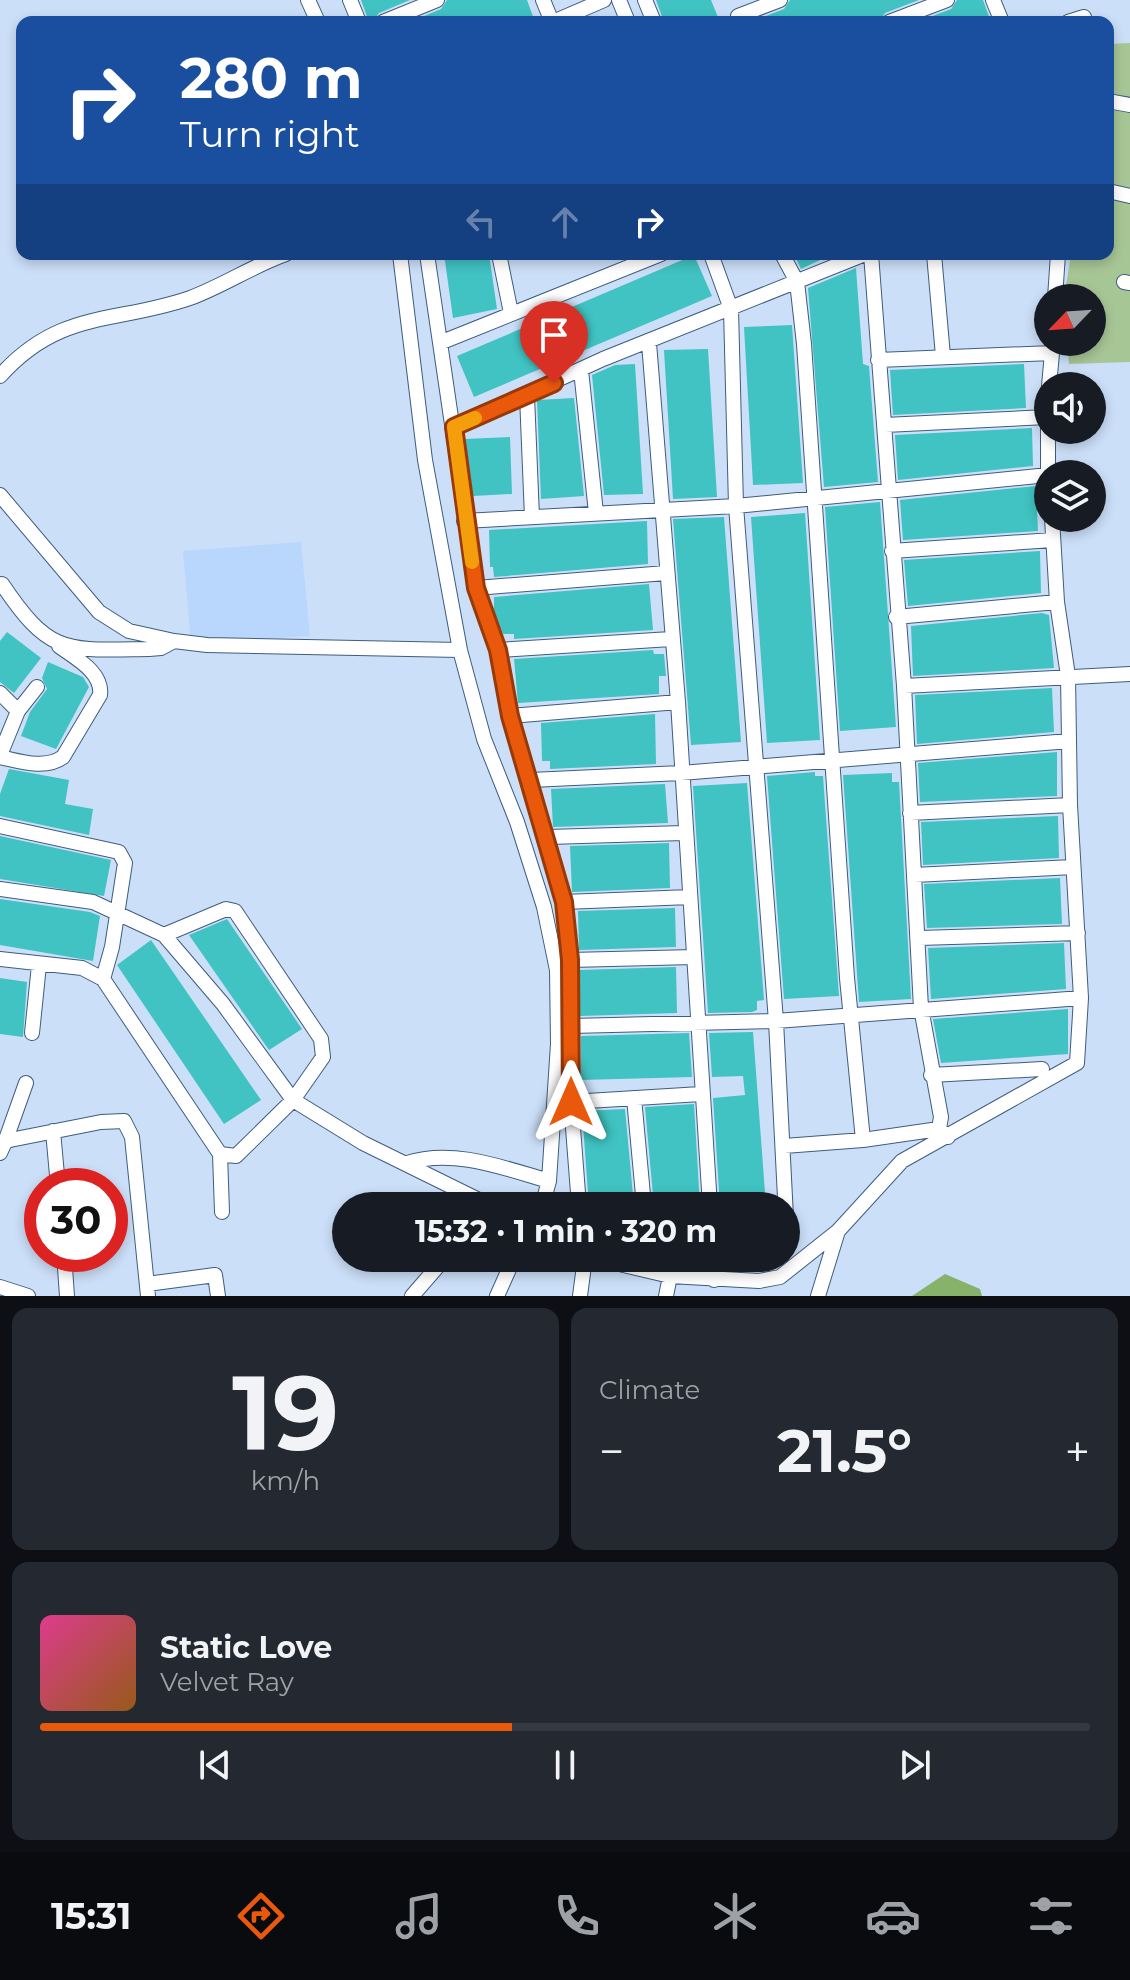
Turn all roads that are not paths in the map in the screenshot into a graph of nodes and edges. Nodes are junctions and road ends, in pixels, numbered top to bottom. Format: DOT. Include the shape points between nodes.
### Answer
graph roads {
  1 [pos="437,0"];
  2 [pos="604,0"];
  3 [pos="780,0"];
  4 [pos="947,0"];
  5 [pos="398,16"];
  6 [pos="566,16"];
  7 [pos="745,16"];
  8 [pos="905,16"];
  9 [pos="273,260"];
  10 [pos="401,260"];
  11 [pos="428,260"];
  12 [pos="500,260"];
  13 [pos="634,260"];
  14 [pos="713,260"];
  15 [pos="785,260"];
  16 [pos="853,260"];
  17 [pos="869,260"];
  18 [pos="935,260"];
  19 [pos="1058,260"];
  20 [pos="797,282"];
  21 [pos="1056,284"];
  22 [pos="731,309"];
  23 [pos="511,313"];
  24 [pos="442,342"];
  25 [pos="649,343"];
  26 [pos="1034,349"];
  27 [pos="943,356"];
  28 [pos="878,360"];
  29 [pos="581,370"];
  30 [pos="0,376"];
  31 [pos="527,396"];
  32 [pos="1034,418"];
  33 [pos="885,425"];
  34 [pos="454,427"];
  35 [pos="1034,475"];
  36 [pos="888,490"];
  37 [pos="0,495"];
  38 [pos="813,500"];
  39 [pos="736,506"];
  40 [pos="664,510"];
  41 [pos="596,513"];
  42 [pos="532,517"];
  43 [pos="464,521"];
  44 [pos="1053,532"];
  45 [pos="1053,540"];
  46 [pos="892,551"];
  47 [pos="666,573"];
  48 [pos="1,585"];
  49 [pos="476,588"];
  50 [pos="1057,602"];
  51 [pos="896,617"];
  52 [pos="671,639"];
  53 [pos="174,641"];
  54 [pos="59,646"];
  55 [pos="460,650"];
  56 [pos="498,650"];
  57 [pos="1130,674"];
  58 [pos="1068,676"];
  59 [pos="904,686"];
  60 [pos="37,687"];
  61 [pos="0,693"];
  62 [pos="678,702"];
  63 [pos="18,711"];
  64 [pos="510,716"];
  65 [pos="1069,741"];
  66 [pos="906,754"];
  67 [pos="0,756"];
  68 [pos="831,760"];
  69 [pos="755,764"];
  70 [pos="681,773"];
  71 [pos="531,780"];
  72 [pos="1070,805"];
  73 [pos="910,813"];
  74 [pos="0,826"];
  75 [pos="684,833"];
  76 [pos="548,837"];
  77 [pos="1073,867"];
  78 [pos="914,875"];
  79 [pos="0,889"];
  80 [pos="690,897"];
  81 [pos="564,902"];
  82 [pos="115,913"];
  83 [pos="1078,933"];
  84 [pos="164,935"];
  85 [pos="919,938"];
  86 [pos="694,957"];
  87 [pos="0,959"];
  88 [pos="570,960"];
  89 [pos="39,965"];
  90 [pos="103,979"];
  91 [pos="1081,998"];
  92 [pos="921,1008"];
  93 [pos="850,1013"];
  94 [pos="776,1021"];
  95 [pos="698,1023"];
  96 [pos="571,1026"];
  97 [pos="32,1033"];
  98 [pos="1042,1069"];
  99 [pos="931,1075"];
  100 [pos="26,1083"];
  101 [pos="701,1094"];
  102 [pos="634,1098"];
  103 [pos="293,1100"];
  104 [pos="571,1102"];
  105 [pos="5,1125"];
  106 [pos="53,1131"];
  107 [pos="944,1133"];
  108 [pos="863,1140"];
  109 [pos="784,1146"];
  110 [pos="2,1148"];
  111 [pos="220,1154"];
  112 [pos="407,1163"];
  113 [pos="56,1168"];
  114 [pos="549,1181"];
  115 [pos="463,1192"];
  116 [pos="546,1192"];
  117 [pos="578,1192"];
  118 [pos="643,1192"];
  119 [pos="709,1192"];
  120 [pos="786,1192"];
  121 [pos="222,1212"];
  122 [pos="838,1231"];
  123 [pos="65,1272"];
  124 [pos="433,1272"];
  125 [pos="508,1272"];
  126 [pos="583,1272"];
  127 [pos="662,1272"];
  128 [pos="714,1272"];
  129 [pos="670,1276"];
  130 [pos="714,1280"];
  131 [pos="0,1287"];
  132 [pos="148,1290"];
  133 [pos="28,1296"];
  134 [pos="67,1296"];
  135 [pos="218,1296"];
  136 [pos="412,1296"];
  137 [pos="497,1296"];
  138 [pos="580,1296"];
  139 [pos="666,1296"];
  140 [pos="818,1296"];
  1 -- 5 [label="street"];
  2 -- 6 [label="street"];
  3 -- 7 [label="street"];
  4 -- 8 [label="street"];
  9 -- 30 [label="street" via="189,298 87,319 38,340"];
  10 -- 55 [label="street" via="425,460"];
  11 -- 24 [label="street"];
  12 -- 23 [label="street"];
  13 -- 23 [label="street"];
  14 -- 22 [label="street"];
  15 -- 20 [label="street"];
  16 -- 20 [label="street"];
  17 -- 28 [label="street"];
  18 -- 27 [label="street"];
  19 -- 21 [label="street"];
  20 -- 22 [label="street"];
  20 -- 38 [label="street"];
  22 -- 25 [label="street"];
  22 -- 39 [label="street"];
  23 -- 24 [label="street"];
  24 -- 34 [label="street"];
  25 -- 29 [label="street"];
  25 -- 40 [label="street"];
  26 -- 27 [label="street"];
  27 -- 28 [label="street"];
  28 -- 33 [label="street"];
  29 -- 31 [label="street"];
  29 -- 41 [label="street"];
  31 -- 34 [label="street"];
  31 -- 42 [label="street"];
  32 -- 33 [label="street"];
  33 -- 36 [label="street"];
  34 -- 43 [label="street"];
  35 -- 36 [label="street"];
  36 -- 38 [label="street"];
  36 -- 46 [label="street"];
  37 -- 53 [label="street" via="99,612 129,631"];
  38 -- 39 [label="street"];
  38 -- 68 [label="street"];
  39 -- 40 [label="street"];
  39 -- 69 [label="street"];
  40 -- 41 [label="street"];
  40 -- 47 [label="street"];
  41 -- 42 [label="street"];
  42 -- 43 [label="street"];
  43 -- 49 [label="street"];
  44 -- 45 [label="street"];
  45 -- 46 [label="street"];
  45 -- 50 [label="street"];
  46 -- 51 [label="street"];
  47 -- 49 [label="street"];
  47 -- 52 [label="street"];
  48 -- 54 [label="street" via="41,634"];
  49 -- 56 [label="street"];
  50 -- 51 [label="street"];
  50 -- 58 [label="street"];
  51 -- 59 [label="street"];
  52 -- 56 [label="street"];
  52 -- 62 [label="street"];
  53 -- 54 [label="street" via="149,649"];
  53 -- 55 [label="street"];
  54 -- 67 [label="street" via="98,678 100,695 57,762 28,763"];
  55 -- 114 [label="street" via="484,739 552,933 558,1044"];
  56 -- 64 [label="street"];
  57 -- 58 [label="street"];
  58 -- 59 [label="street"];
  58 -- 65 [label="street"];
  59 -- 66 [label="street"];
  60 -- 63 [label="street"];
  61 -- 63 [label="street"];
  62 -- 64 [label="street"];
  62 -- 70 [label="street"];
  63 -- 67 [label="street"];
  64 -- 71 [label="street"];
  65 -- 66 [label="street"];
  65 -- 72 [label="street"];
  66 -- 68 [label="street"];
  66 -- 73 [label="street"];
  68 -- 69 [label="street"];
  68 -- 93 [label="street"];
  69 -- 70 [label="street"];
  69 -- 94 [label="street"];
  70 -- 71 [label="street"];
  70 -- 75 [label="street"];
  71 -- 76 [label="street"];
  72 -- 73 [label="street"];
  72 -- 77 [label="street"];
  73 -- 78 [label="street"];
  74 -- 82 [label="street" via="119,852 125,863"];
  75 -- 76 [label="street"];
  75 -- 80 [label="street"];
  76 -- 81 [label="street"];
  77 -- 78 [label="street"];
  77 -- 83 [label="street"];
  78 -- 85 [label="street"];
  79 -- 82 [label="street" via="93,902"];
  80 -- 81 [label="street"];
  80 -- 86 [label="street"];
  81 -- 88 [label="street"];
  82 -- 84 [label="street"];
  82 -- 90 [label="street"];
  83 -- 85 [label="street"];
  83 -- 91 [label="street"];
  84 -- 103 [label="street"];
  84 -- 103 [label="street" via="226,909 243,920 321,1039 323,1057"];
  85 -- 92 [label="street"];
  86 -- 88 [label="street"];
  86 -- 95 [label="street"];
  87 -- 89 [label="street"];
  88 -- 96 [label="street"];
  89 -- 90 [label="street" via="82,968"];
  89 -- 97 [label="street"];
  90 -- 111 [label="street"];
  91 -- 92 [label="street"];
  91 -- 107 [label="street" via="1077,1063"];
  92 -- 93 [label="street"];
  92 -- 99 [label="street"];
  93 -- 94 [label="street"];
  93 -- 108 [label="street"];
  94 -- 95 [label="street"];
  94 -- 109 [label="street"];
  95 -- 96 [label="street"];
  95 -- 101 [label="street"];
  96 -- 104 [label="street"];
  98 -- 99 [label="street"];
  99 -- 107 [label="street"];
  100 -- 105 [label="street"];
  101 -- 102 [label="street"];
  101 -- 119 [label="street"];
  102 -- 104 [label="street"];
  102 -- 118 [label="street"];
  103 -- 111 [label="street" via="236,1156"];
  103 -- 112 [label="street"];
  104 -- 117 [label="street"];
  105 -- 110 [label="street"];
  106 -- 110 [label="street"];
  106 -- 113 [label="street"];
  106 -- 132 [label="street" via="116,1120 129,1127"];
  107 -- 108 [label="street"];
  107 -- 122 [label="street" via="891,1170"];
  108 -- 109 [label="street"];
  109 -- 120 [label="street"];
  111 -- 121 [label="street"];
  112 -- 114 [label="street" via="436,1156 460,1159"];
  112 -- 115 [label="street"];
  114 -- 116 [label="street"];
  122 -- 130 [label="street" via="780,1277"];
  122 -- 140 [label="street"];
  123 -- 134 [label="street"];
  124 -- 136 [label="street"];
  125 -- 137 [label="street"];
  126 -- 138 [label="street"];
  127 -- 129 [label="street"];
  128 -- 130 [label="street"];
  129 -- 130 [label="street"];
  129 -- 139 [label="street"];
  131 -- 133 [label="street"];
  132 -- 135 [label="street" via="215,1275"];
}
